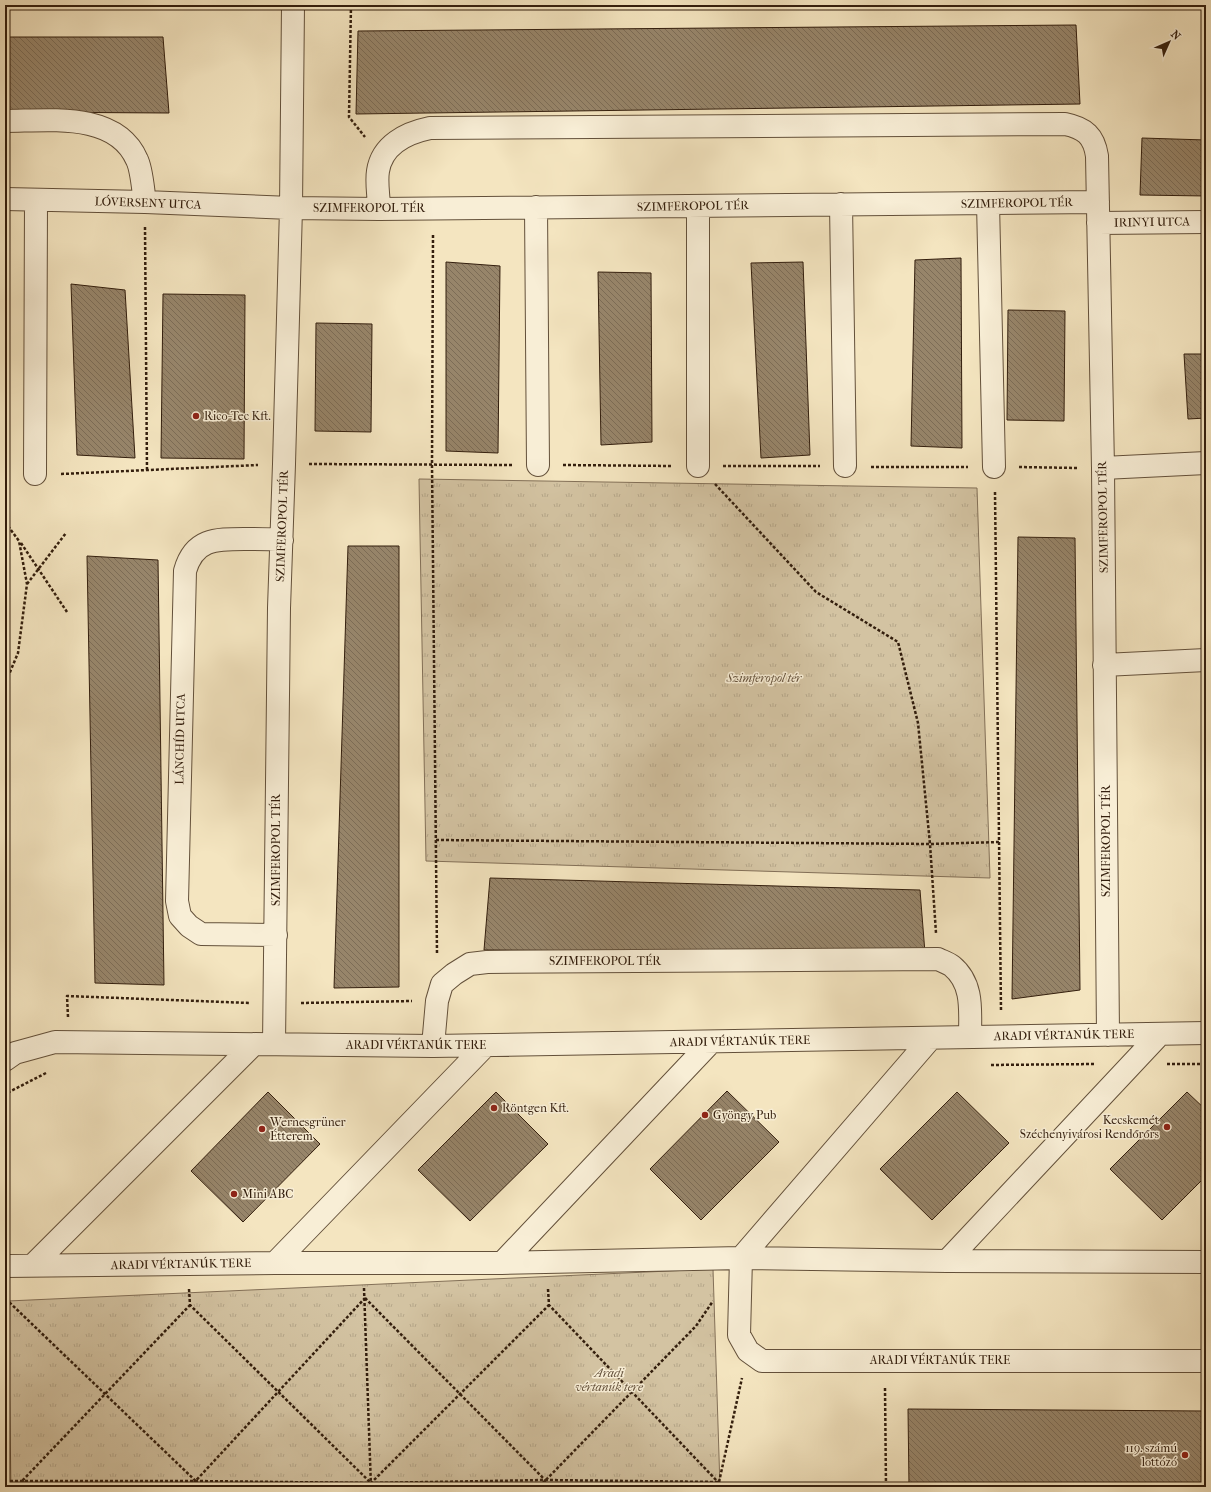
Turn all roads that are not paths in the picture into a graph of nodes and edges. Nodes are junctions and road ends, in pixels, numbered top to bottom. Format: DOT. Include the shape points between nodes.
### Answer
graph roads {
  1 [pos="294,5"];
  2 [pos="5,121"];
  3 [pos="5,199"];
  4 [pos="36,201"];
  5 [pos="145,202"];
  6 [pos="988,203"];
  7 [pos="841,204"];
  8 [pos="698,206"];
  9 [pos="536,207"];
  10 [pos="291,208"];
  11 [pos="379,209"];
  12 [pos="1098,212"];
  13 [pos="1206,222"];
  14 [pos="1206,463"];
  15 [pos="538,465"];
  16 [pos="698,466"];
  17 [pos="845,466"];
  18 [pos="994,467"];
  19 [pos="1103,468"];
  20 [pos="35,474"];
  21 [pos="282,540"];
  22 [pos="1206,660"];
  23 [pos="1104,665"];
  24 [pos="276,935"];
  25 [pos="1206,1033"];
  26 [pos="1160,1034"];
  27 [pos="1108,1035"];
  28 [pos="970,1037"];
  29 [pos="931,1038"];
  30 [pos="710,1042"];
  31 [pos="264,1044"];
  32 [pos="433,1046"];
  33 [pos="484,1046"];
  34 [pos="5,1060"];
  35 [pos="741,1258"];
  36 [pos="947,1261"];
  37 [pos="1206,1262"];
  38 [pos="275,1263"];
  39 [pos="502,1263"];
  40 [pos="6,1266"];
  41 [pos="33,1266"];
  42 [pos="1206,1360"];
  1 -- 10 [label="street"];
  2 -- 5 [label="street" via="79,121 97,125 115,134 128,146 138,161"];
  3 -- 4 [label="street, LÓVERSENY UTCA"];
  4 -- 5 [label="street, LÓVERSENY UTCA"];
  4 -- 20 [label="street"];
  5 -- 10 [label="street, LÓVERSENY UTCA"];
  6 -- 7 [label="street, SZIMFEROPOL TÉR"];
  6 -- 12 [label="street, SZIMFEROPOL TÉR"];
  6 -- 18 [label="street"];
  7 -- 8 [label="street, SZIMFEROPOL TÉR"];
  7 -- 17 [label="street"];
  8 -- 9 [label="street, SZIMFEROPOL TÉR"];
  8 -- 16 [label="street"];
  9 -- 11 [label="street, SZIMFEROPOL TÉR"];
  9 -- 15 [label="street"];
  10 -- 11 [label="street, SZIMFEROPOL TÉR"];
  10 -- 21 [label="street, SZIMFEROPOL TÉR"];
  11 -- 12 [label="street" via="378,172 381,159 402,138 430,128 1065,124 1084,131 1095,146"];
  12 -- 13 [label="street, IRINYI UTCA"];
  12 -- 19 [label="street, SZIMFEROPOL TÉR"];
  14 -- 19 [label="street"];
  19 -- 23 [label="street, SZIMFEROPOL TÉR"];
  21 -- 24 [label="street, SZIMFEROPOL TÉR"];
  21 -- 24 [label="street, LÁNCHÍD UTCA" via="221,539 207,542 188,560 185,570 176,901 180,916 201,934"];
  22 -- 23 [label="street"];
  23 -- 27 [label="street, SZIMFEROPOL TÉR"];
  24 -- 31 [label="street, SZIMFEROPOL TÉR" via="275,1004"];
  25 -- 26 [label="street, ARADI VÉRTANÚK TERE"];
  26 -- 27 [label="street, ARADI VÉRTANÚK TERE"];
  26 -- 36 [label="street"];
  27 -- 28 [label="street, ARADI VÉRTANÚK TERE"];
  28 -- 29 [label="street, ARADI VÉRTANÚK TERE"];
  28 -- 32 [label="street, SZIMFEROPOL TÉR" via="969,991 952,965 938,959 486,962 470,964 442,984 437,1001"];
  29 -- 30 [label="street, ARADI VÉRTANÚK TERE"];
  29 -- 35 [label="street"];
  30 -- 33 [label="street, ARADI VÉRTANÚK TERE"];
  30 -- 39 [label="street"];
  31 -- 32 [label="street, ARADI VÉRTANÚK TERE"];
  31 -- 34 [label="street" via="55,1042 15,1053"];
  31 -- 41 [label="street"];
  32 -- 33 [label="street, ARADI VÉRTANÚK TERE"];
  33 -- 38 [label="street"];
  35 -- 36 [label="street, ARADI VÉRTANÚK TERE"];
  35 -- 39 [label="street, ARADI VÉRTANÚK TERE"];
  35 -- 42 [label="street, ARADI VÉRTANÚK TERE" via="739,1336 748,1351 762,1361"];
  36 -- 37 [label="street, ARADI VÉRTANÚK TERE"];
  38 -- 39 [label="street, ARADI VÉRTANÚK TERE"];
  38 -- 41 [label="street, ARADI VÉRTANÚK TERE"];
  40 -- 41 [label="street, ARADI VÉRTANÚK TERE"];
}
